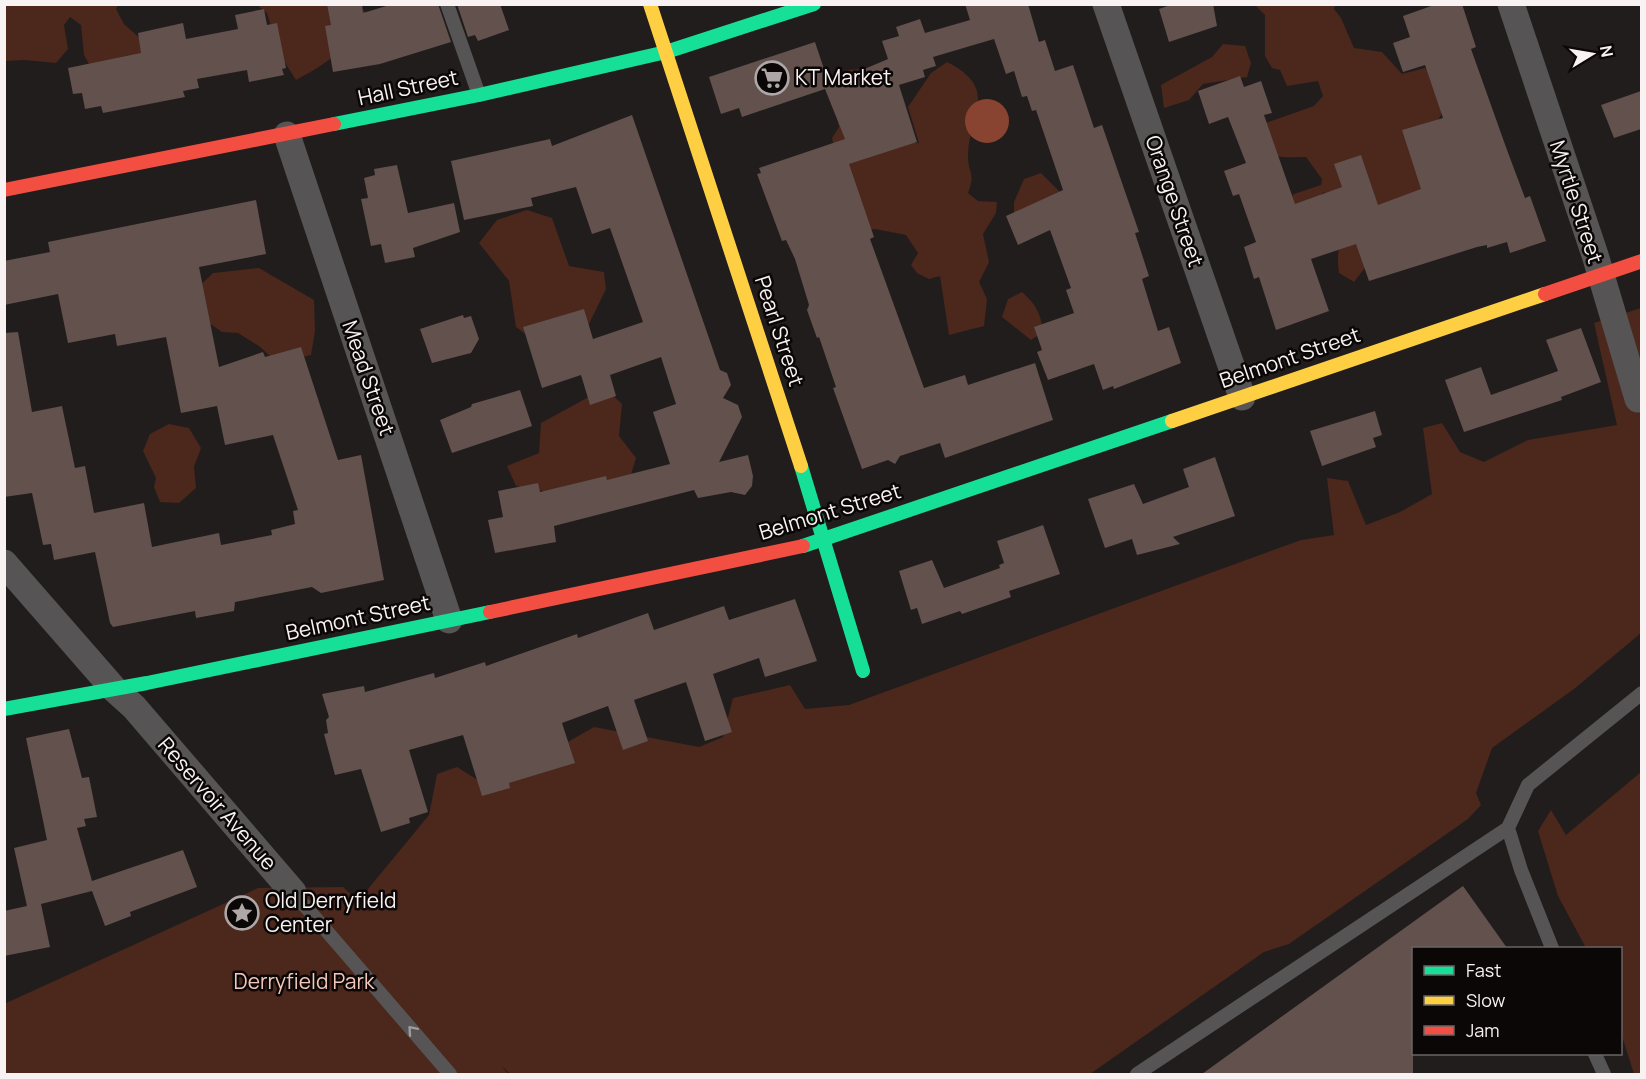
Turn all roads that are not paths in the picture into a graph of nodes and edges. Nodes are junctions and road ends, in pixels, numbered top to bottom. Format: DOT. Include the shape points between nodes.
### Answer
graph roads {
  1 [pos="447,4"];
  2 [pos="650,4"];
  3 [pos="814,4"];
  4 [pos="1106,4"];
  5 [pos="1511,4"];
  6 [pos="666,52"];
  7 [pos="479,95"];
  8 [pos="286,135"];
  9 [pos="4,190"];
  10 [pos="1641,261"];
  11 [pos="1599,276"];
  12 [pos="1242,397"];
  13 [pos="1638,399"];
  14 [pos="823,540"];
  15 [pos="4,563"];
  16 [pos="449,620"];
  17 [pos="863,671"];
  18 [pos="114,689"];
  19 [pos="1641,693"];
  20 [pos="4,709"];
  21 [pos="1508,828"];
  22 [pos="293,892"];
  23 [pos="1552,947"];
  24 [pos="1595,1055"];
  25 [pos="450,1074"];
  26 [pos="1137,1074"];
  27 [pos="1605,1074"];
  1 -- 7 [label="lane"];
  2 -- 6 [label="street, Pearl Street"];
  3 -- 6 [label="street, Hall Street"];
  4 -- 12 [label="street, Orange Street"];
  5 -- 11 [label="street, Myrtle Street"];
  6 -- 7 [label="street, Hall Street"];
  6 -- 14 [label="street, Pearl Street"];
  7 -- 8 [label="street, Hall Street"];
  8 -- 9 [label="street, Hall Street"];
  8 -- 16 [label="street, Mead Street"];
  10 -- 11 [label="street, Belmont Street"];
  11 -- 12 [label="street, Belmont Street"];
  11 -- 13 [label="street, Myrtle Street"];
  12 -- 14 [label="street, Belmont Street"];
  14 -- 16 [label="street, Belmont Street"];
  14 -- 17 [label="street, Pearl Street"];
  15 -- 18 [label="street, Reservoir Avenue"];
  16 -- 18 [label="street, Belmont Street"];
  18 -- 20 [label="street, Belmont Street"];
  18 -- 22 [label="street, Reservoir Avenue"];
  19 -- 21 [label="lane" via="1528,785"];
  21 -- 23 [label="lane"];
  21 -- 26 [label="lane"];
  25 -- 22 [label="lane, Reservoir Avenue, one-way"];
  24 -- 27 [label="lane"];
}
